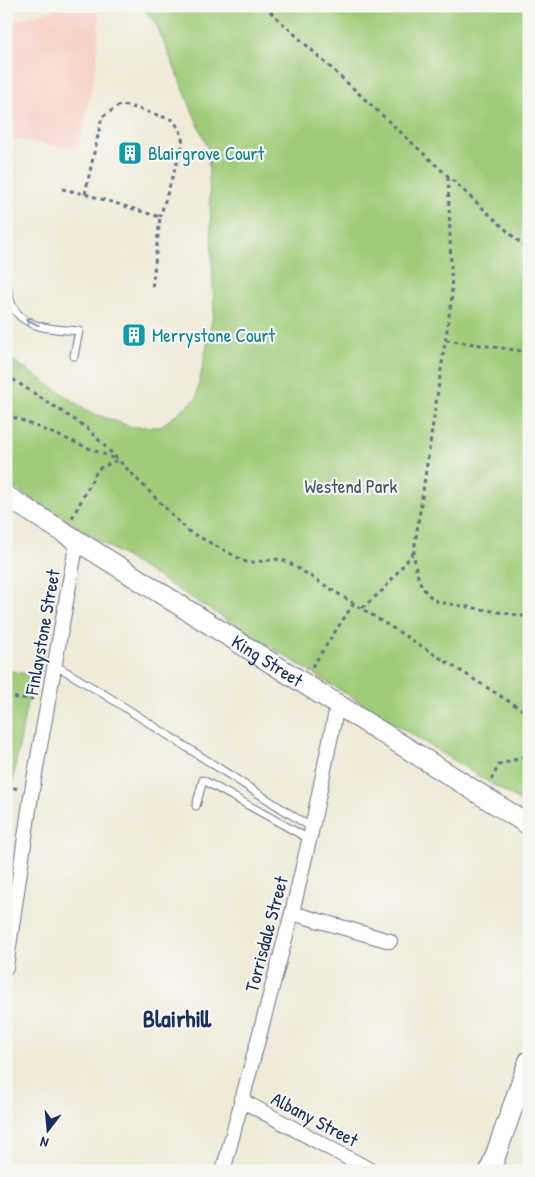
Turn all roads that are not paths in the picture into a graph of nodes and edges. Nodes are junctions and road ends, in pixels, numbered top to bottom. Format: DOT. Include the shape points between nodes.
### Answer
graph roads {
  1 [pos="6,283"];
  2 [pos="74,356"];
  3 [pos="6,496"];
  4 [pos="71,537"];
  5 [pos="54,664"];
  6 [pos="337,706"];
  7 [pos="196,806"];
  8 [pos="529,825"];
  9 [pos="311,834"];
  10 [pos="292,913"];
  11 [pos="390,941"];
  12 [pos="6,968"];
  13 [pos="529,1061"];
  14 [pos="241,1100"];
  15 [pos="222,1171"];
  16 [pos="372,1171"];
  17 [pos="490,1171"];
  2 -- 1 [label="lane, one-way" via="79,332 29,322 13,306"];
  3 -- 4 [label="street, King Street"];
  4 -- 5 [label="street, Finlaystone Street"];
  4 -- 6 [label="street, King Street"];
  5 -- 9 [label="lane" via="107,696"];
  5 -- 12 [label="street, Finlaystone Street"];
  6 -- 8 [label="street, King Street"];
  6 -- 9 [label="street, Torrisdale Street"];
  7 -- 9 [label="lane" via="203,780"];
  9 -- 10 [label="street, Torrisdale Street"];
  10 -- 11 [label="street"];
  10 -- 14 [label="street, Torrisdale Street"];
  13 -- 17 [label="street"];
  14 -- 15 [label="street, Torrisdale Street"];
  14 -- 16 [label="street, Albany Street"];
}
